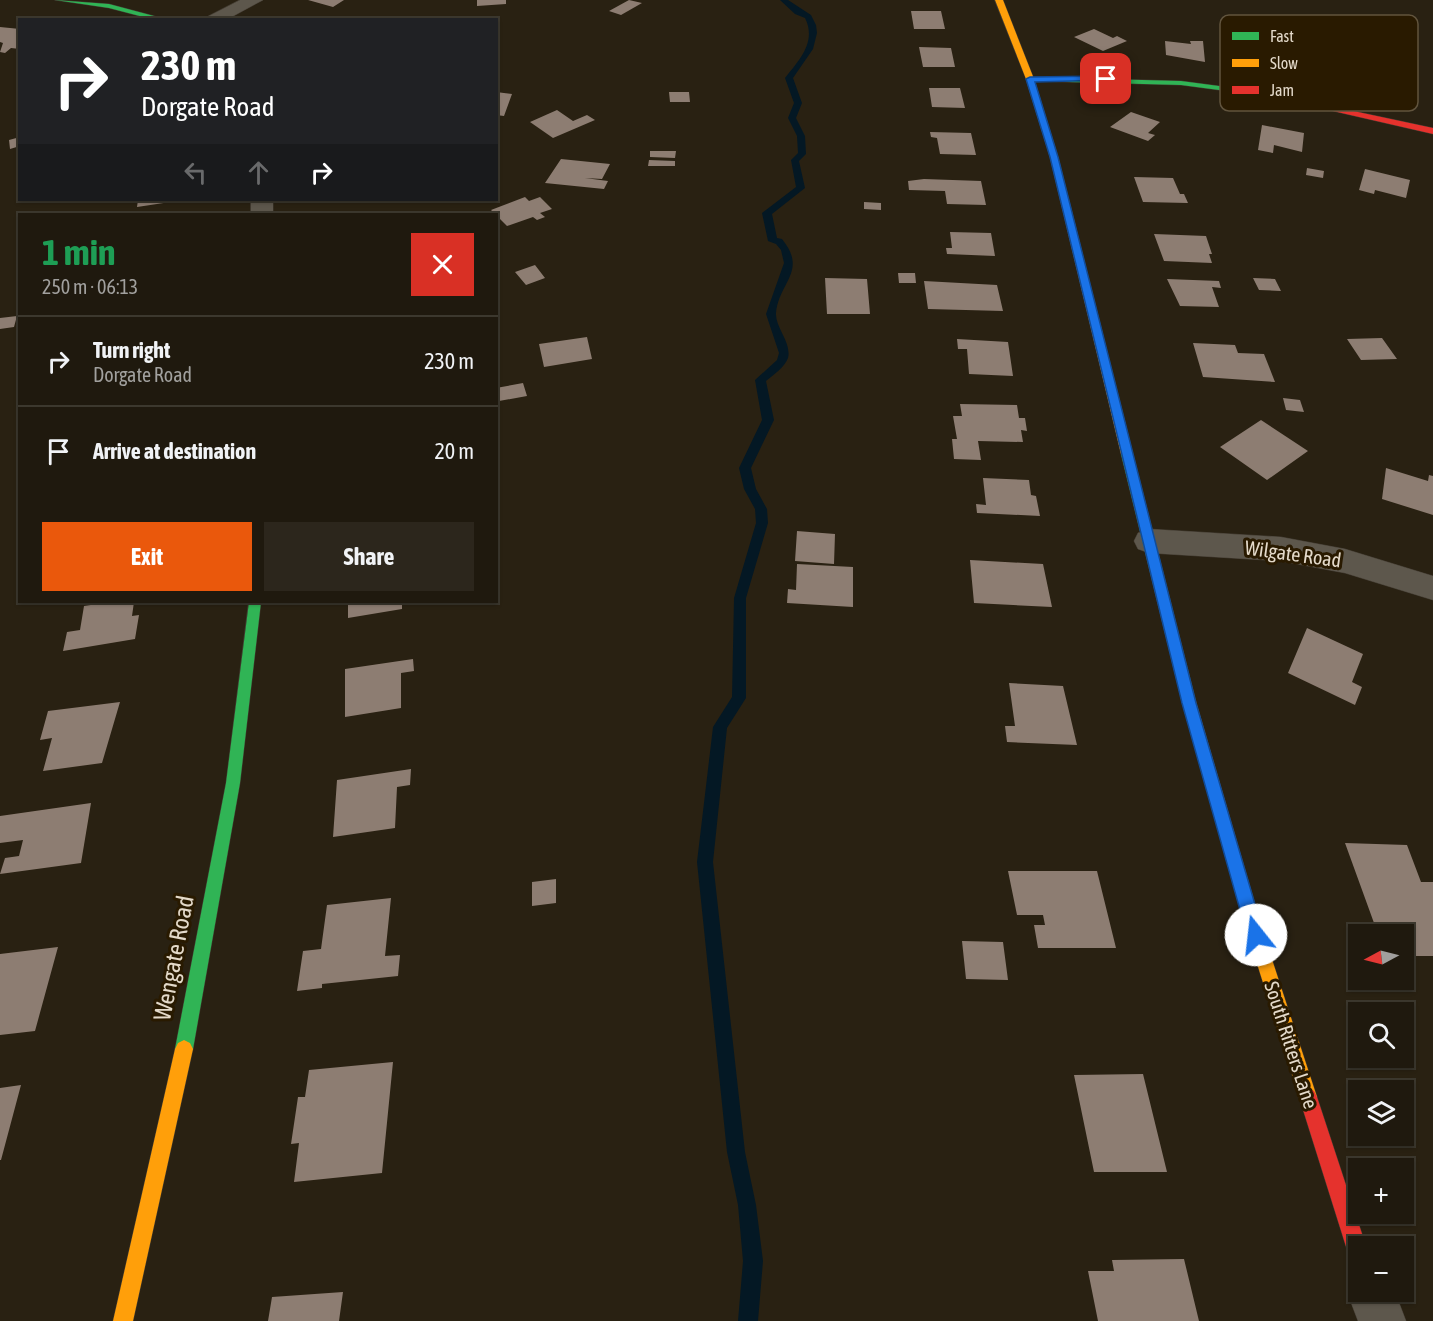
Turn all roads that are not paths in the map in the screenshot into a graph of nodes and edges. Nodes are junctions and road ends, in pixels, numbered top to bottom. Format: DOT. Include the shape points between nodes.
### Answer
graph roads {
  1 [pos="59,0"];
  2 [pos="254,0"];
  3 [pos="999,0"];
  4 [pos="158,18"];
  5 [pos="214,18"];
  6 [pos="1030,79"];
  7 [pos="1220,87"];
  8 [pos="1351,111"];
  9 [pos="1433,131"];
  10 [pos="1149,541"];
  11 [pos="1433,588"];
  12 [pos="255,603"];
  13 [pos="1353,1236"];
  14 [pos="1375,1302"];
  15 [pos="123,1321"];
  16 [pos="1382,1321"];
  1 -- 4 [label="street" via="109,6"];
  2 -- 5 [label="street"];
  3 -- 6 [label="street, South Ritters Lane"];
  6 -- 7 [label="street" via="1151,80"];
  6 -- 10 [label="street, South Ritters Lane" via="1054,157"];
  8 -- 9 [label="street"];
  10 -- 11 [label="street, Wilgate Road" via="1281,549 1345,561"];
  10 -- 13 [label="street, South Ritters Lane" via="1189,703 1256,935"];
  12 -- 15 [label="street, Wengate Road" via="228,813 192,1013"];
  14 -- 16 [label="street"];
}
